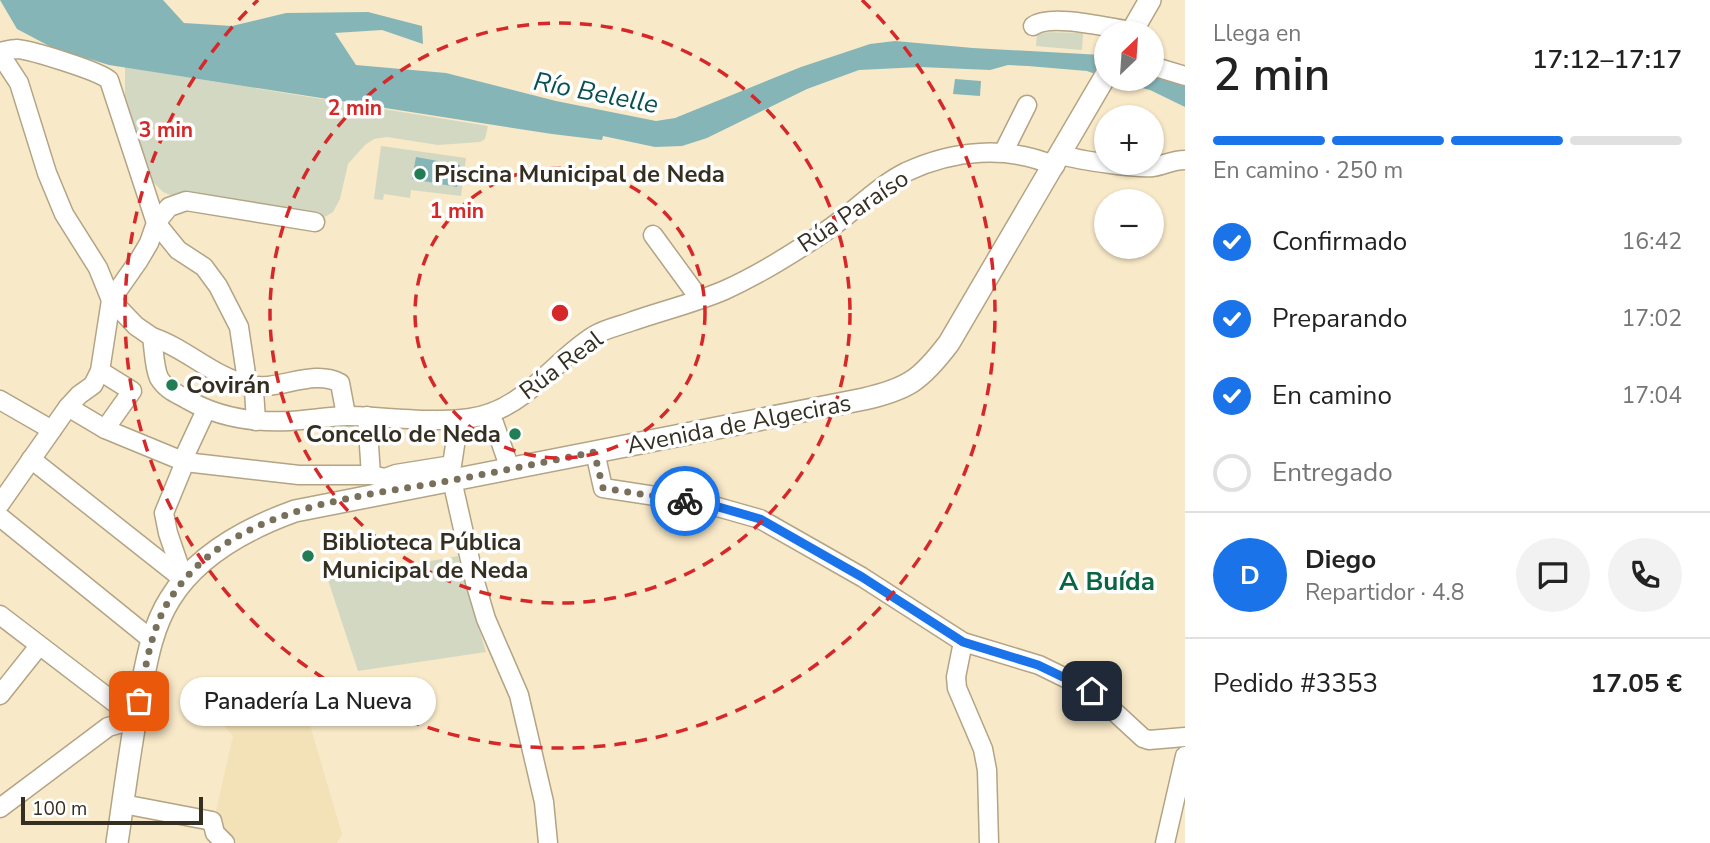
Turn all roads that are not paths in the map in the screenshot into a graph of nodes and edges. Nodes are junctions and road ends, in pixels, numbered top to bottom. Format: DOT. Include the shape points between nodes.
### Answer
graph roads {
  1 [pos="1150,0"];
  2 [pos="1138,21"];
  3 [pos="1033,26"];
  4 [pos="1094,27"];
  5 [pos="0,53"];
  6 [pos="1164,70"];
  7 [pos="1185,76"];
  8 [pos="1097,91"];
  9 [pos="1027,105"];
  10 [pos="1004,151"];
  11 [pos="1185,160"];
  12 [pos="1058,161"];
  13 [pos="315,222"];
  14 [pos="156,223"];
  15 [pos="653,235"];
  16 [pos="699,299"];
  17 [pos="111,300"];
  18 [pos="152,337"];
  19 [pos="100,371"];
  20 [pos="159,377"];
  21 [pos="249,385"];
  22 [pos="132,391"];
  23 [pos="0,400"];
  24 [pos="68,407"];
  25 [pos="206,410"];
  26 [pos="346,415"];
  27 [pos="367,416"];
  28 [pos="463,420"];
  29 [pos="256,421"];
  30 [pos="494,423"];
  31 [pos="105,429"];
  32 [pos="52,430"];
  33 [pos="594,452"];
  34 [pos="32,460"];
  35 [pos="185,463"];
  36 [pos="510,469"];
  37 [pos="452,473"];
  38 [pos="383,486"];
  39 [pos="0,503"];
  40 [pos="0,517"];
  41 [pos="184,580"];
  42 [pos="0,615"];
  43 [pos="152,640"];
  44 [pos="963,642"];
  45 [pos="39,646"];
  46 [pos="0,695"];
  47 [pos="136,719"];
  48 [pos="1185,737"];
  49 [pos="1185,756"];
  50 [pos="0,785"];
  51 [pos="15,797"];
  52 [pos="123,804"];
  53 [pos="0,808"];
  54 [pos="117,843"];
  55 [pos="225,843"];
  56 [pos="548,843"];
  57 [pos="989,843"];
  58 [pos="1165,843"];
  1 -- 2 [label="main road"];
  3 -- 4 [label="street" via="1056,21"];
  5 -- 14 [label="street" via="16,49 105,76"];
  5 -- 17 [label="street" via="19,83 64,214 98,268"];
  6 -- 7 [label="street"];
  8 -- 12 [label="main road, Avenida de Algeciras"];
  9 -- 10 [label="street"];
  10 -- 12 [label="street, Rúa Paraíso"];
  10 -- 16 [label="street, Rúa Paraíso" via="945,158 906,172 765,270"];
  11 -- 12 [label="street, Rúa Paraíso" via="1152,167"];
  12 -- 33 [label="main road, Avenida de Algeciras" via="949,343 914,382 864,400"];
  13 -- 14 [label="street" via="186,201 169,207"];
  14 -- 17 [label="street" via="149,243"];
  14 -- 21 [label="street" via="218,286 239,327"];
  15 -- 16 [label="street"];
  16 -- 28 [label="street, Rúa Real" via="596,334 514,401"];
  17 -- 18 [label="street"];
  17 -- 19 [label="street"];
  18 -- 20 [label="street"];
  18 -- 21 [label="street"];
  19 -- 22 [label="street"];
  19 -- 24 [label="street" via="93,385"];
  20 -- 22 [label="street" via="145,379"];
  20 -- 25 [label="street, Rúa Real" via="168,390"];
  21 -- 26 [label="street" via="336,380"];
  21 -- 29 [label="street" via="254,390"];
  22 -- 31 [label="street"];
  23 -- 32 [label="street"];
  24 -- 31 [label="street"];
  24 -- 32 [label="street"];
  25 -- 29 [label="street, Rúa Real"];
  25 -- 35 [label="street"];
  26 -- 27 [label="street, Rúa Real"];
  26 -- 29 [label="street, Rúa Real"];
  27 -- 28 [label="street, Rúa Real"];
  27 -- 38 [label="street"];
  28 -- 37 [label="street"];
  30 -- 36 [label="street"];
  31 -- 35 [label="street"];
  32 -- 34 [label="street"];
  33 -- 36 [label="main road, Avenida de Algeciras"];
  33 -- 44 [label="street" via="603,488 708,504 760,519"];
  34 -- 39 [label="street"];
  34 -- 41 [label="street"];
  35 -- 38 [label="street"];
  35 -- 41 [label="street" via="164,513"];
  36 -- 37 [label="main road, Avenida de Algeciras"];
  37 -- 38 [label="main road, Avenida de Algeciras"];
  37 -- 56 [label="street" via="485,620 519,695 544,802"];
  38 -- 41 [label="main road, Avenida de Algeciras" via="271,520 223,546"];
  40 -- 43 [label="street"];
  41 -- 43 [label="main road, Avenida de Algeciras" via="162,612"];
  42 -- 45 [label="street"];
  43 -- 47 [label="main road, Avenida de Algeciras"];
  44 -- 48 [label="street" via="1038,665 1092,691 1143,738"];
  44 -- 57 [label="street" via="957,688 983,749"];
  45 -- 46 [label="street"];
  45 -- 47 [label="street"];
  47 -- 51 [label="street" via="108,727"];
  47 -- 52 [label="main road, Avenida de Algeciras"];
  49 -- 58 [label="street"];
  50 -- 51 [label="street"];
  51 -- 53 [label="street"];
  52 -- 54 [label="main road, Avenida de Algeciras"];
  52 -- 55 [label="street" via="212,821 215,833"];
}
